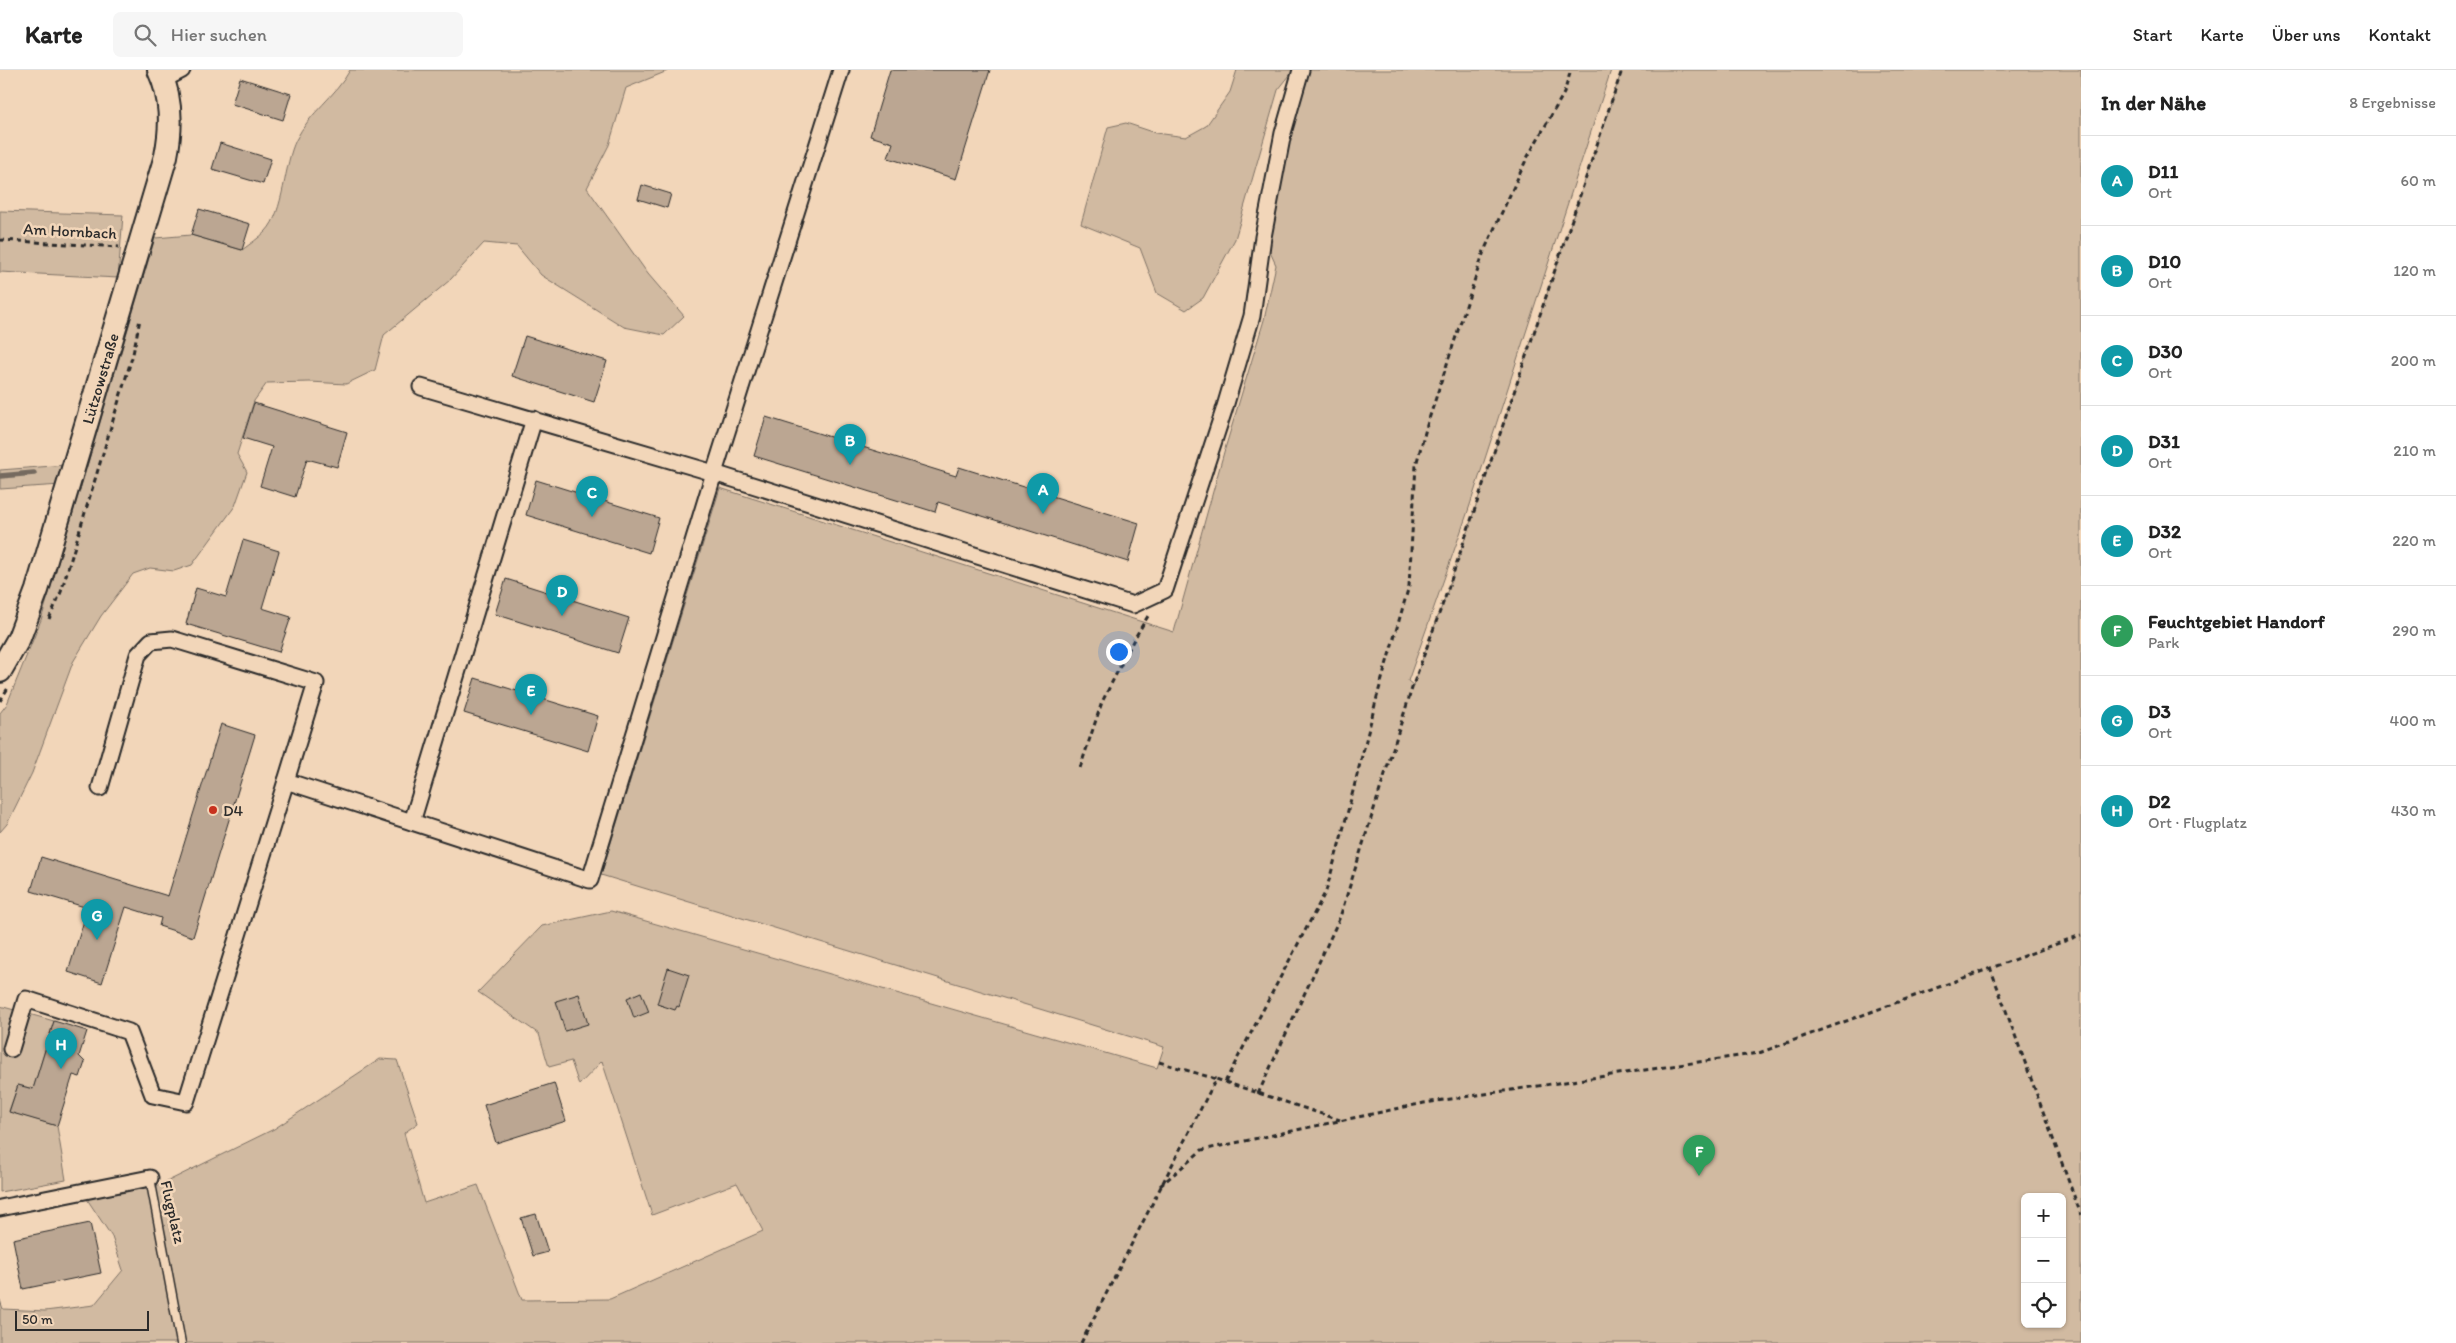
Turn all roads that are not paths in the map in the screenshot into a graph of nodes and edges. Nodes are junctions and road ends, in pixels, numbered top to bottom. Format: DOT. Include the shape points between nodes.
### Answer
graph roads {
  1 [pos="840,70"];
  2 [pos="1301,70"];
  3 [pos="168,73"];
  4 [pos="420,387"];
  5 [pos="534,420"];
  6 [pos="714,473"];
  7 [pos="0,671"];
  8 [pos="286,781"];
  9 [pos="100,788"];
  10 [pos="412,822"];
  11 [pos="11,1049"];
  12 [pos="150,1178"];
  13 [pos="0,1208"];
  14 [pos="181,1343"];
  1 -- 6 [label="street"];
  2 -- 6 [label="street" via="1283,133 1252,316 1165,590 1133,606"];
  3 -- 7 [label="street, Lützowstraße" via="171,130 166,156 37,590 19,638"];
  4 -- 5 [label="street"];
  5 -- 6 [label="street"];
  5 -- 10 [label="street"];
  6 -- 10 [label="street" via="590,880"];
  8 -- 9 [label="street" via="316,683 172,638 151,641 138,655"];
  8 -- 10 [label="street"];
  8 -- 11 [label="street" via="186,1102 153,1094 128,1032 26,999"];
  12 -- 13 [label="street, Flugplatz"];
  12 -- 14 [label="lane, Flugplatz"];
}
